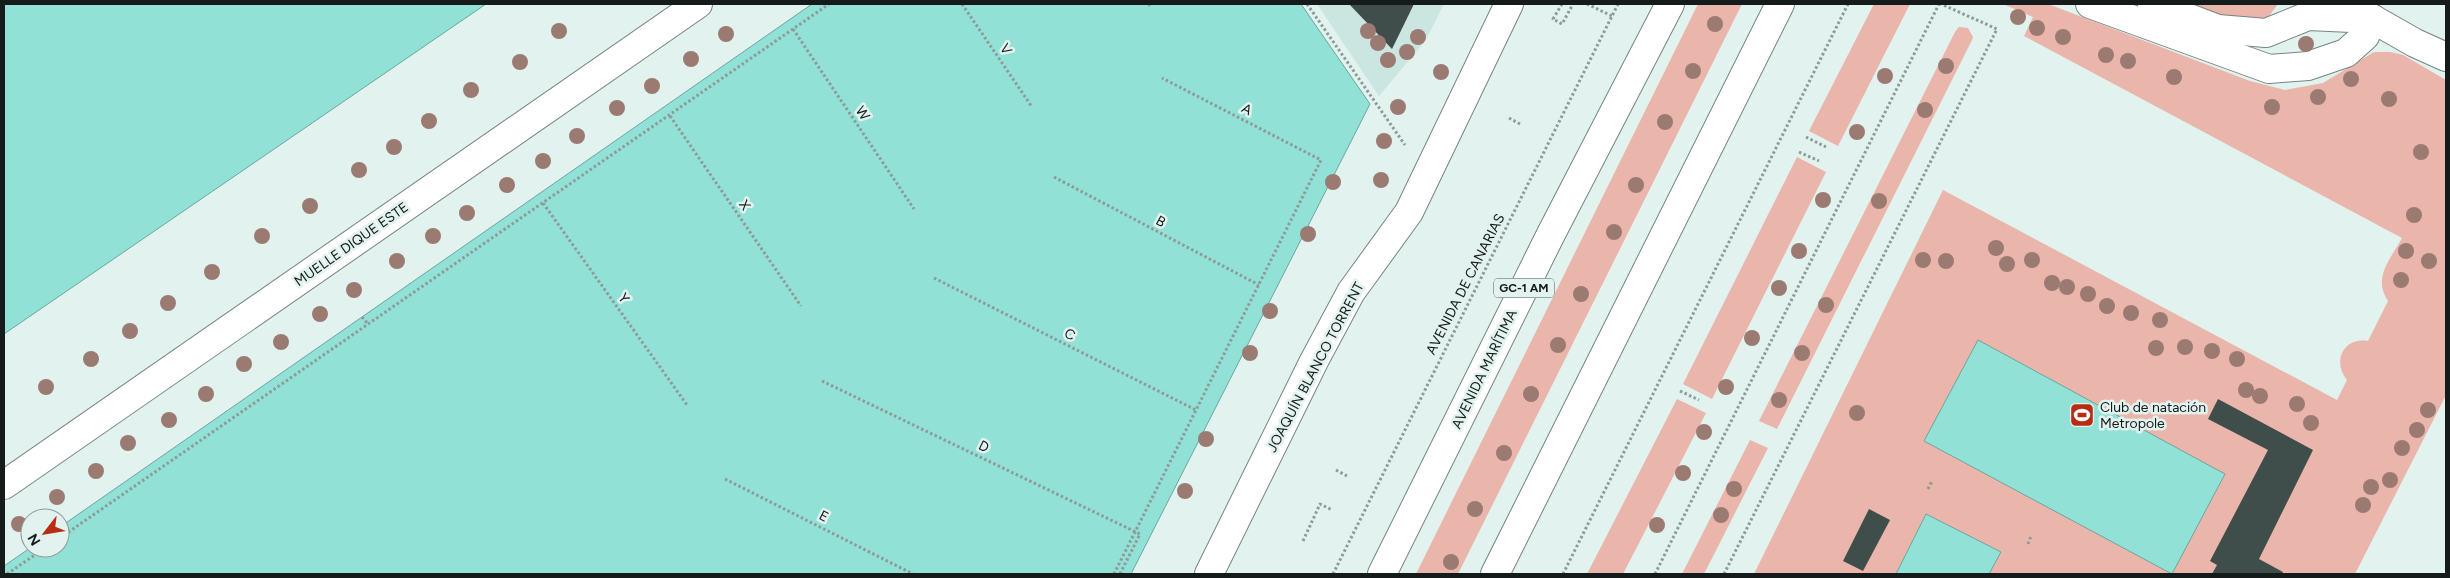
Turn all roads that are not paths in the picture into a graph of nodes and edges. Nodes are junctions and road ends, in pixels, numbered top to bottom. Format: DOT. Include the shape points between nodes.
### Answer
graph roads {
  1 [pos="698,4"];
  2 [pos="1509,4"];
  3 [pos="1670,4"];
  4 [pos="1780,4"];
  5 [pos="2090,4"];
  6 [pos="2152,4"];
  7 [pos="2348,4"];
  8 [pos="2373,19"];
  9 [pos="2446,38"];
  10 [pos="2415,43"];
  11 [pos="2446,57"];
  12 [pos="4,485"];
  13 [pos="1209,574"];
  14 [pos="1382,574"];
  15 [pos="1495,574"];
  1 -- 12 [label="main road, MUELLE DIQUE ESTE"];
  2 -- 13 [label="main road, JOAQUÍN BLANCO TORRENT" via="1409,212 1351,292"];
  3 -- 14 [label="main road, AVENIDA MARÍTIMA / GC-1 AM"];
  4 -- 15 [label="main road"];
  5 -- 8 [label="main road" via="2269,69 2308,66 2346,53 2364,36"];
  6 -- 8 [label="main road" via="2218,29 2266,33 2308,16"];
  7 -- 8 [label="main road"];
  8 -- 10 [label="main road"];
  9 -- 10 [label="main road"];
  10 -- 11 [label="main road"];
}
